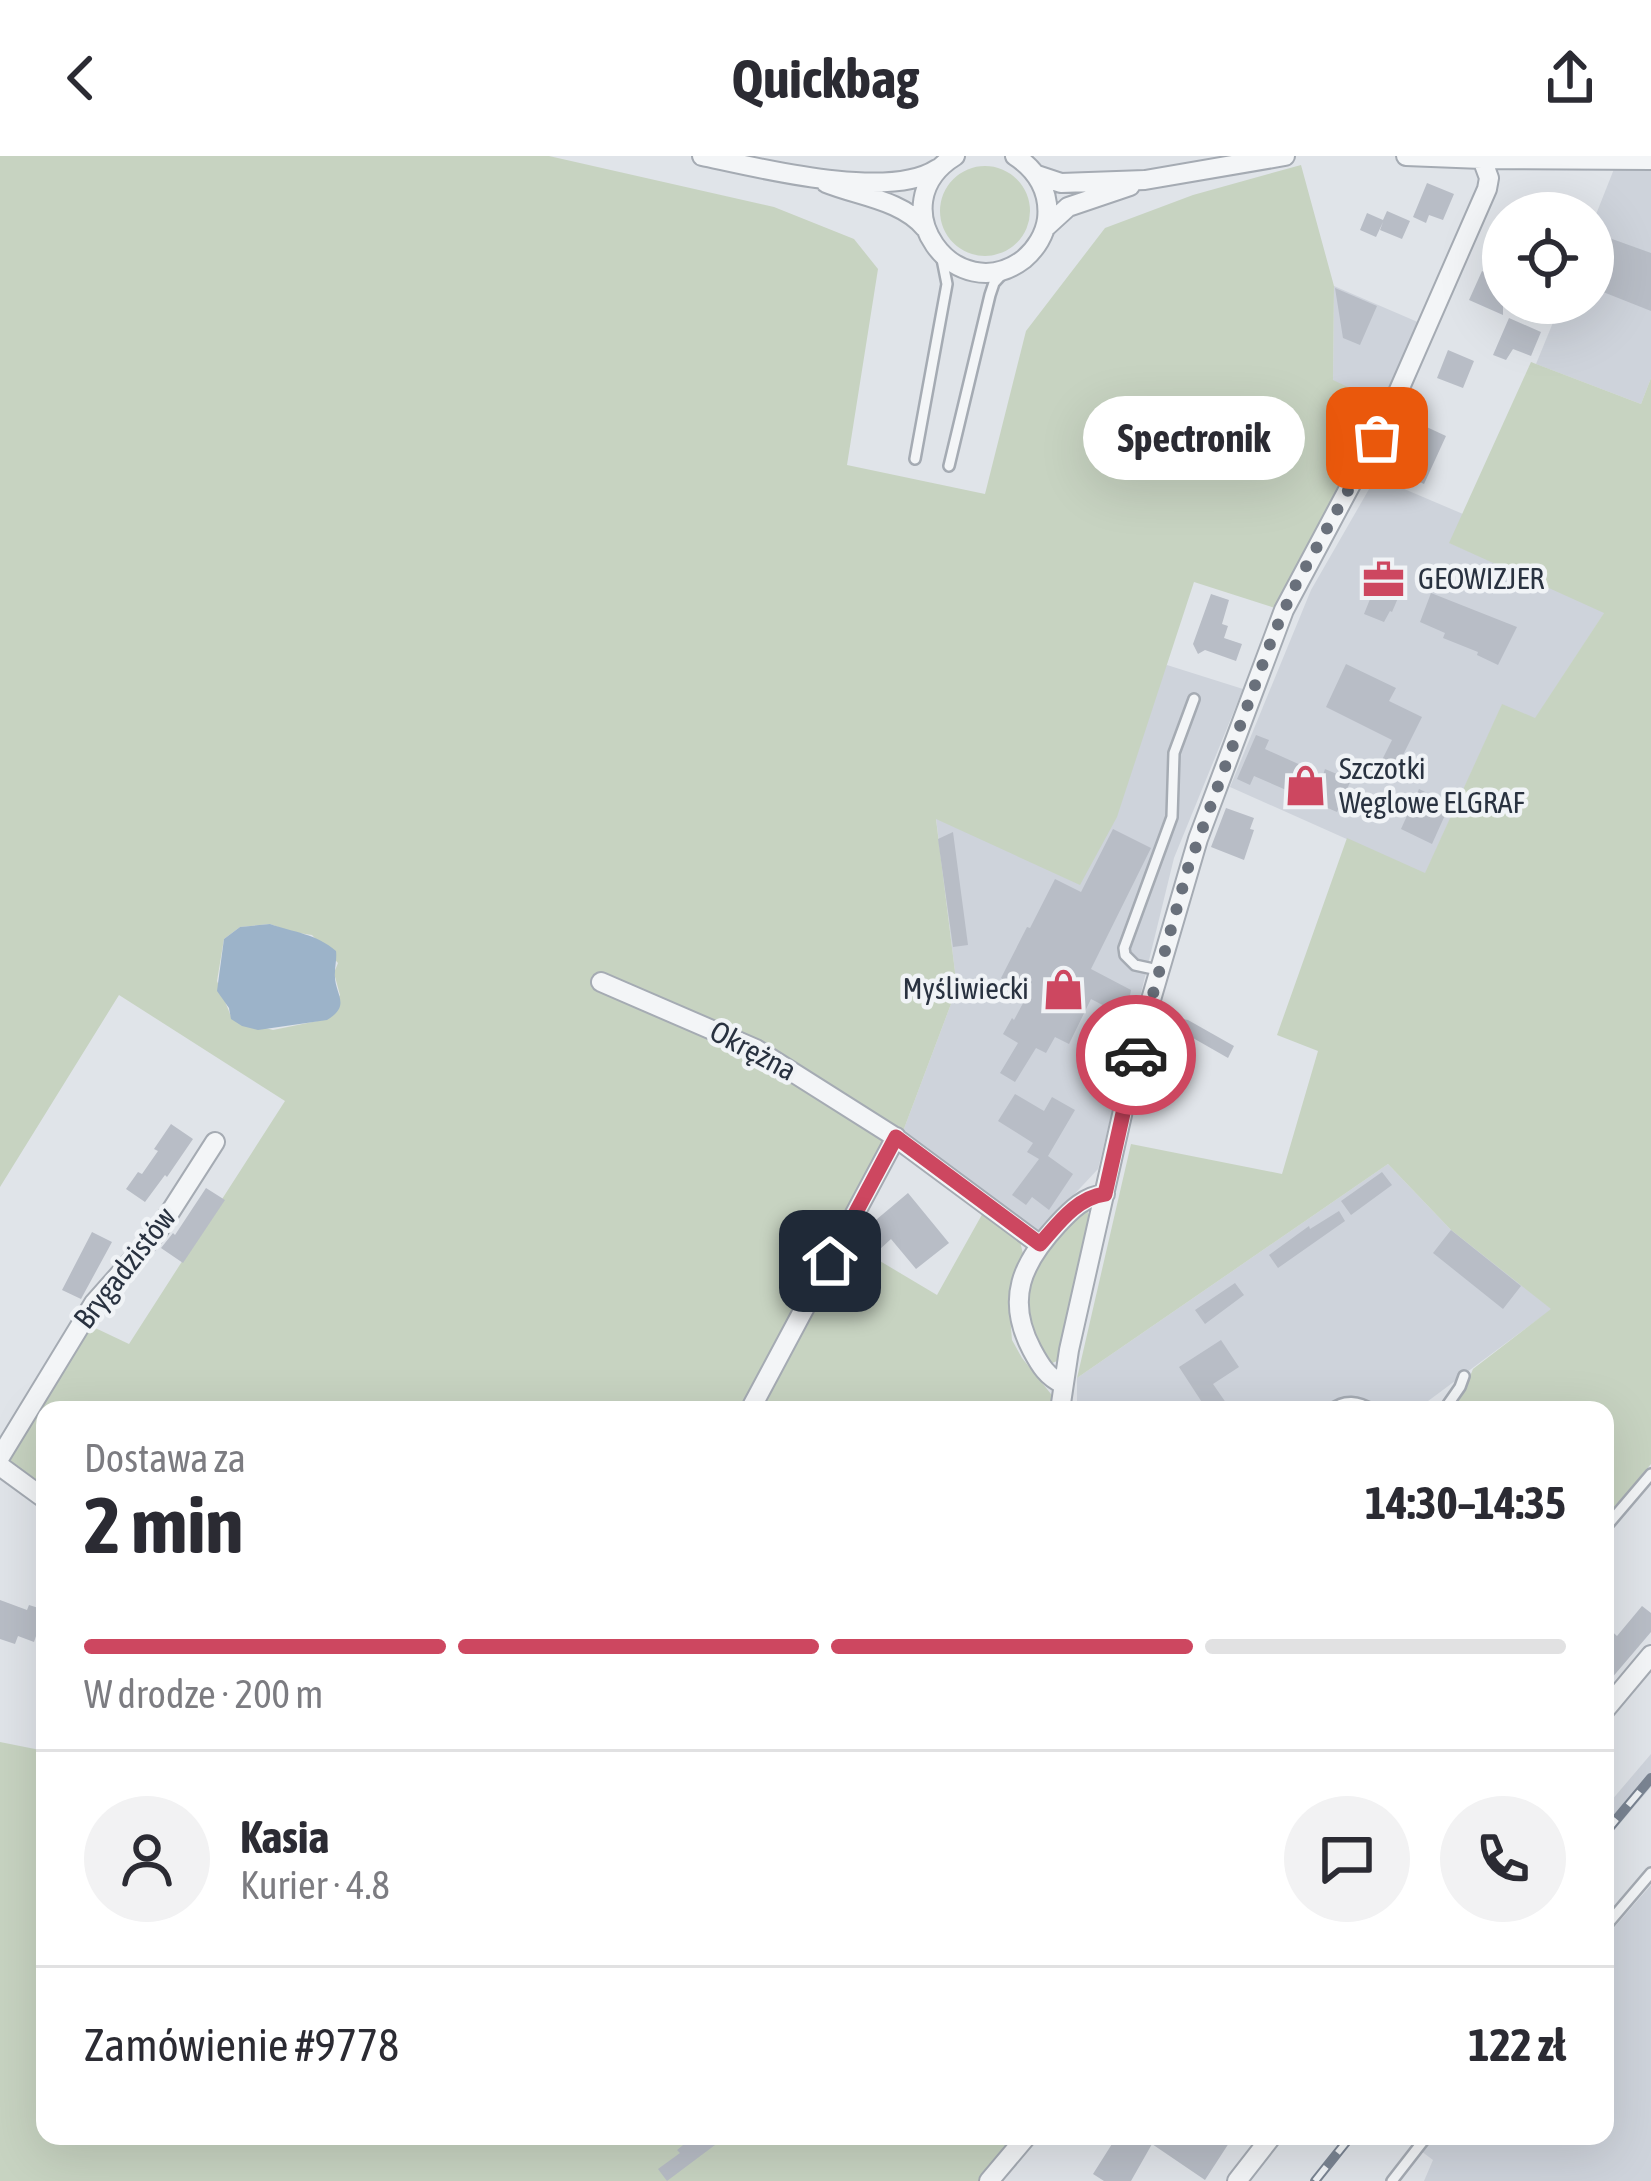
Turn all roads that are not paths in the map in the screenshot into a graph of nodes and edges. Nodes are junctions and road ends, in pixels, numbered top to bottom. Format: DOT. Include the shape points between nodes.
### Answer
graph roads {
  1 [pos="702,156"];
  2 [pos="1016,156"];
  3 [pos="1285,156"];
  4 [pos="1406,156"];
  5 [pos="950,159"];
  6 [pos="1482,159"];
  7 [pos="1651,160"];
  8 [pos="1037,176"];
  9 [pos="816,179"];
  10 [pos="1144,180"];
  11 [pos="1045,228"];
  12 [pos="925,229"];
  13 [pos="940,254"];
  14 [pos="1008,268"];
  15 [pos="915,459"];
  16 [pos="949,466"];
  17 [pos="1194,699"];
  18 [pos="1158,970"];
  19 [pos="601,982"];
  20 [pos="896,1137"];
  21 [pos="215,1142"];
  22 [pos="1105,1194"];
  23 [pos="1040,1244"];
  24 [pos="1464,1376"];
  25 [pos="1063,1384"];
  26 [pos="755,1401"];
  27 [pos="1061,1401"];
  28 [pos="1451,1401"];
  29 [pos="0,1457"];
  30 [pos="0,1466"];
  31 [pos="1651,1474"];
  32 [pos="36,1492"];
  33 [pos="1614,1517"];
  34 [pos="1651,1655"];
  35 [pos="1614,1699"];
  36 [pos="1651,1873"];
  37 [pos="1614,1916"];
  38 [pos="1019,2145"];
  39 [pos="1265,2145"];
  40 [pos="1420,2145"];
  41 [pos="989,2181"];
  42 [pos="1237,2181"];
  43 [pos="1392,2181"];
  1 -- 9 [label="street"];
  2 -- 8 [label="street"];
  3 -- 10 [label="street"];
  4 -- 6 [label="street"];
  5 -- 9 [label="street" via="903,182"];
  5 -- 12 [label="street" via="923,202"];
  6 -- 7 [label="street"];
  6 -- 18 [label="street" via="1487,189 1424,336 1279,620"];
  8 -- 10 [label="street" via="1060,183"];
  8 -- 11 [label="street" via="1047,200"];
  9 -- 12 [label="street" via="898,208"];
  10 -- 11 [label="street" via="1067,207"];
  11 -- 14 [label="street" via="1031,253"];
  12 -- 13 [label="street"];
  13 -- 14 [label="street" via="985,273"];
  13 -- 15 [label="lane" via="946,284"];
  14 -- 16 [label="lane" via="990,295"];
  17 -- 18 [label="lane" via="1174,753 1172,817 1124,948 1135,964"];
  18 -- 22 [label="street"];
  19 -- 20 [label="street, Okrężna" via="756,1049"];
  20 -- 23 [label="street, Okrężna"];
  20 -- 26 [label="street"];
  21 -- 29 [label="street, Brygadzistów" via="158,1231 94,1303"];
  22 -- 23 [label="street" via="1073,1208"];
  22 -- 25 [label="street"];
  23 -- 25 [label="street" via="1022,1278 1021,1322 1042,1368"];
  24 -- 28 [label="lane"];
  25 -- 27 [label="street"];
  30 -- 32 [label="street"];
  31 -- 33 [label="lane"];
  34 -- 35 [label="street"];
  36 -- 37 [label="lane"];
  38 -- 41 [label="street"];
  39 -- 42 [label="street"];
  40 -- 43 [label="lane"];
}
